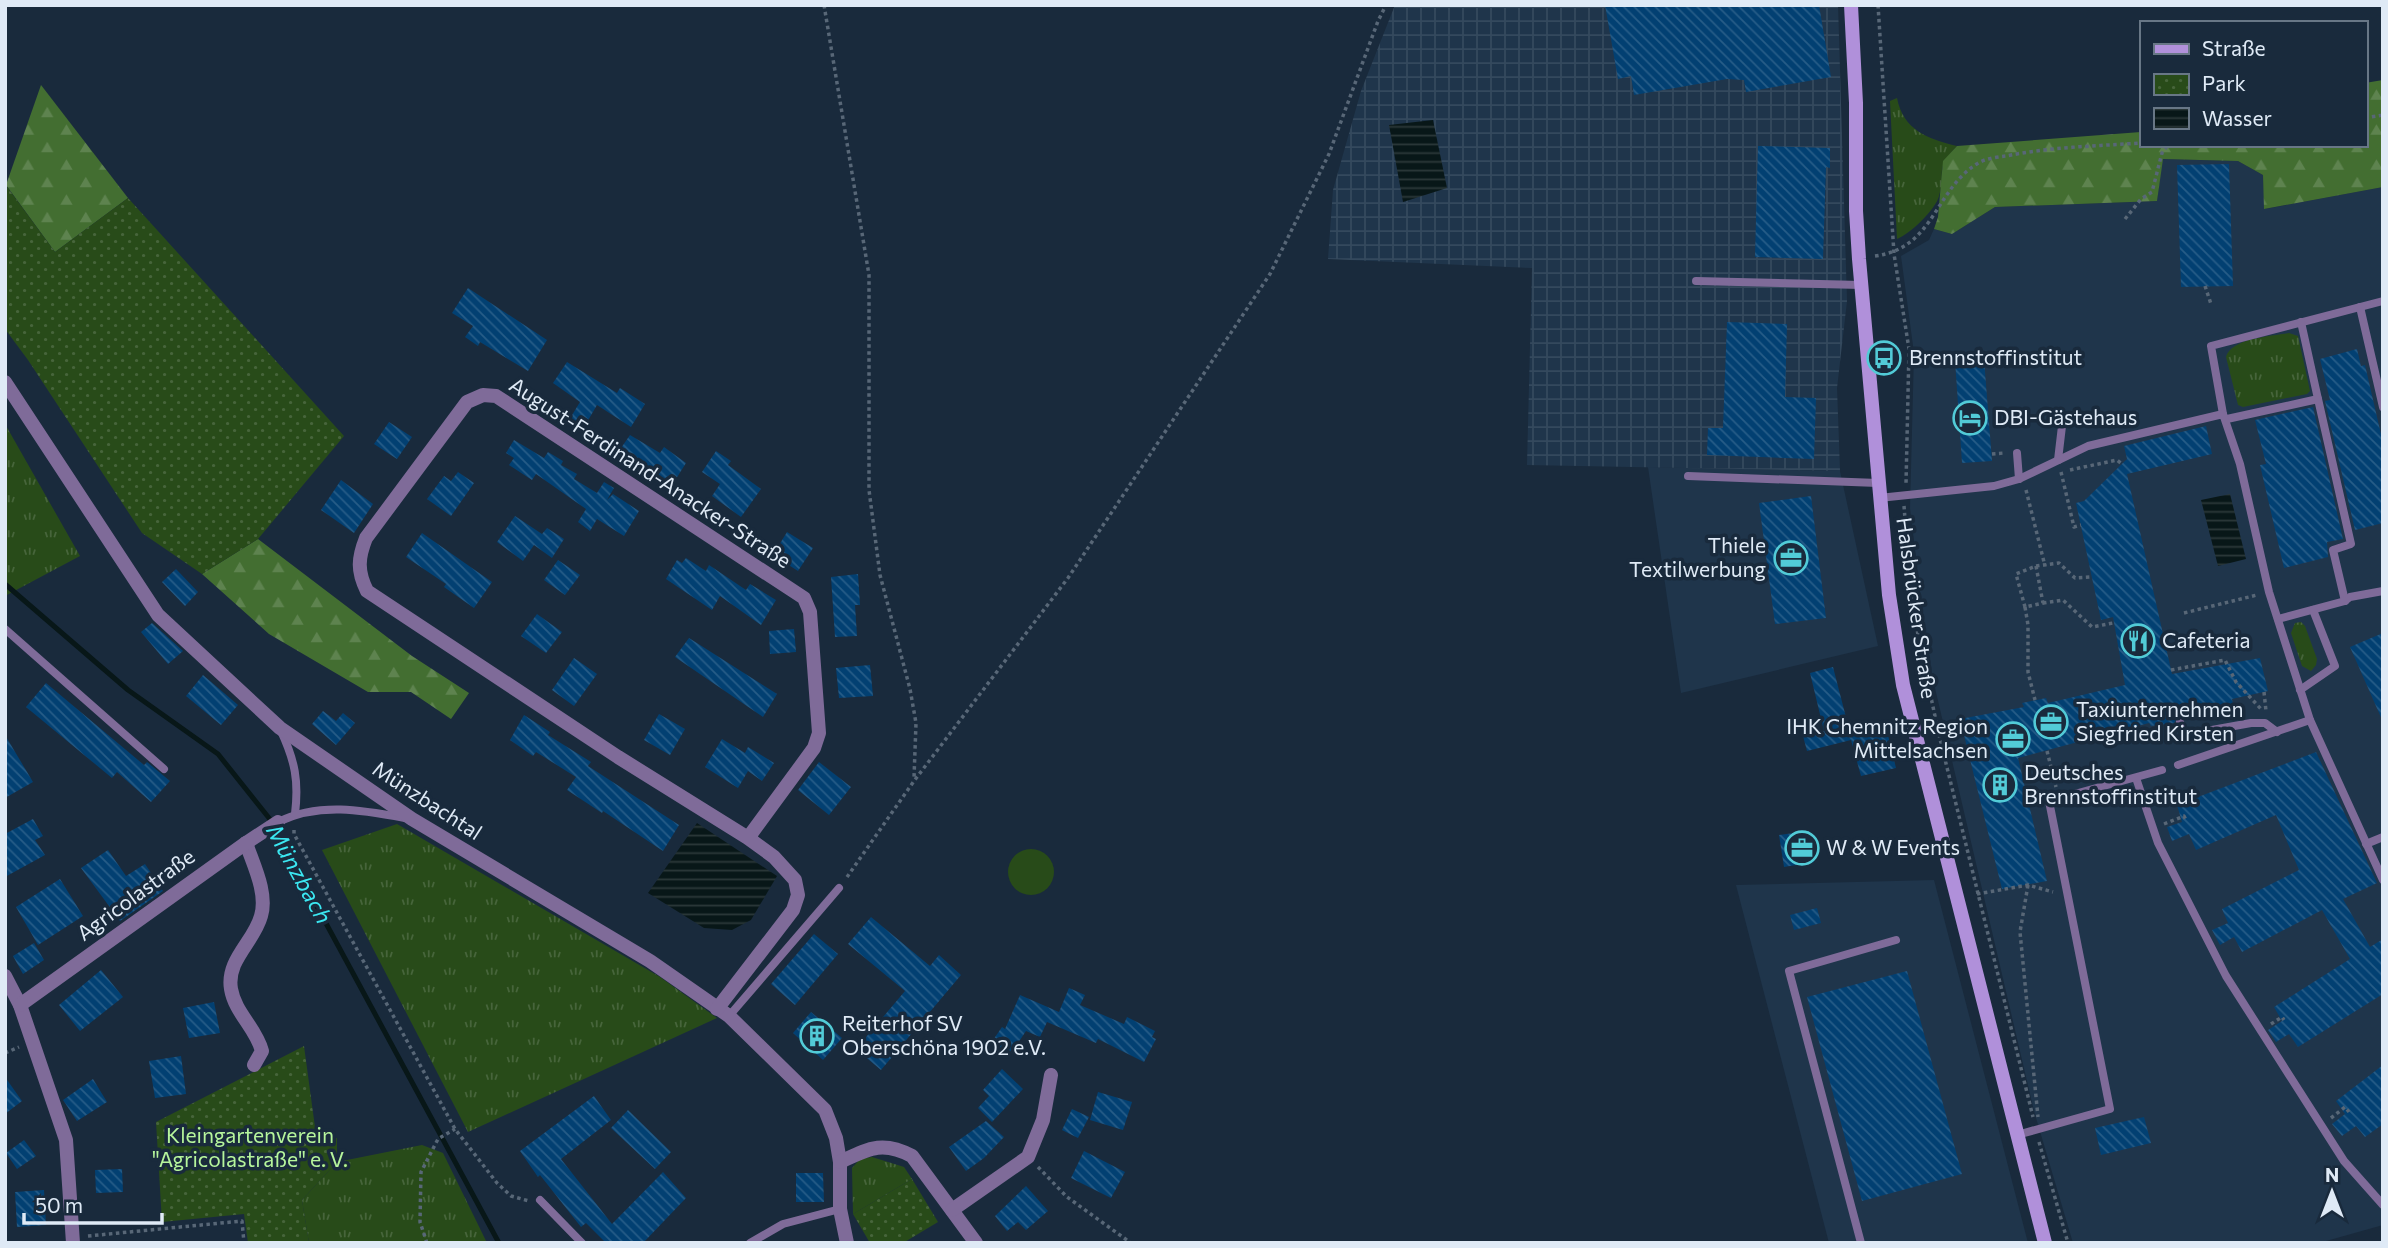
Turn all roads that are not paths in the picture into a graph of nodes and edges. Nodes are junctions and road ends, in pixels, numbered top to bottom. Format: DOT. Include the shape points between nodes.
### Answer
graph roads {
  1 [pos="1851,5"];
  2 [pos="1696,281"];
  3 [pos="1861,285"];
  4 [pos="2383,301"];
  5 [pos="2360,307"];
  6 [pos="2301,322"];
  7 [pos="5,382"];
  8 [pos="2318,399"];
  9 [pos="2383,407"];
  10 [pos="2225,417"];
  11 [pos="2062,426"];
  12 [pos="2017,453"];
  13 [pos="2058,460"];
  14 [pos="1688,476"];
  15 [pos="2019,479"];
  16 [pos="1878,483"];
  17 [pos="1879,498"];
  18 [pos="2383,591"];
  19 [pos="2345,601"];
  20 [pos="2313,610"];
  21 [pos="2278,619"];
  22 [pos="5,629"];
  23 [pos="2300,690"];
  24 [pos="2310,720"];
  25 [pos="2180,722"];
  26 [pos="280,728"];
  27 [pos="2277,732"];
  28 [pos="2178,765"];
  29 [pos="164,769"];
  30 [pos="2162,770"];
  31 [pos="2136,778"];
  32 [pos="295,814"];
  33 [pos="412,818"];
  34 [pos="278,822"];
  35 [pos="2383,837"];
  36 [pos="748,838"];
  37 [pos="246,843"];
  38 [pos="2366,844"];
  39 [pos="2383,880"];
  40 [pos="839,888"];
  41 [pos="1896,940"];
  42 [pos="5,976"];
  43 [pos="20,1004"];
  44 [pos="723,1013"];
  45 [pos="254,1065"];
  46 [pos="1051,1075"];
  47 [pos="2017,1135"];
  48 [pos="840,1162"];
  49 [pos="540,1200"];
  50 [pos="2383,1205"];
  51 [pos="840,1209"];
  52 [pos="952,1210"];
  53 [pos="72,1240"];
  54 [pos="582,1243"];
  55 [pos="750,1243"];
  56 [pos="847,1243"];
  57 [pos="976,1243"];
  58 [pos="1861,1243"];
  59 [pos="2045,1243"];
  1 -- 3 [label="main road, Halsbrücker Straße"];
  2 -- 3 [label="lane"];
  3 -- 16 [label="main road, Halsbrücker Straße"];
  4 -- 5 [label="lane"];
  5 -- 6 [label="lane"];
  5 -- 9 [label="lane"];
  6 -- 8 [label="lane"];
  6 -- 10 [label="lane" via="2211,346"];
  7 -- 26 [label="street, Münzbachtal" via="159,615"];
  8 -- 10 [label="lane"];
  8 -- 19 [label="lane" via="2351,544 2333,550"];
  10 -- 13 [label="lane" via="2088,446"];
  10 -- 21 [label="lane"];
  11 -- 13 [label="lane"];
  12 -- 15 [label="lane"];
  13 -- 15 [label="lane"];
  14 -- 16 [label="lane"];
  15 -- 17 [label="lane" via="1994,486"];
  16 -- 17 [label="main road, Halsbrücker Straße"];
  17 -- 47 [label="main road, Halsbrücker Straße" via="1903,685"];
  18 -- 19 [label="lane"];
  19 -- 20 [label="lane"];
  20 -- 21 [label="lane"];
  20 -- 23 [label="lane" via="2335,666"];
  21 -- 23 [label="lane"];
  22 -- 29 [label="lane"];
  23 -- 24 [label="lane"];
  24 -- 27 [label="lane"];
  24 -- 38 [label="lane"];
  25 -- 27 [label="lane" via="2184,735 2251,723 2265,723"];
  26 -- 32 [label="lane" via="292,755 298,787"];
  26 -- 33 [label="street, Münzbachtal"];
  27 -- 28 [label="lane"];
  30 -- 31 [label="lane"];
  31 -- 47 [label="lane" via="2049,800 2110,1108"];
  31 -- 50 [label="lane" via="2163,854 2226,976 2343,1160"];
  32 -- 33 [label="lane" via="334,808"];
  32 -- 34 [label="lane"];
  33 -- 44 [label="street, Münzbachtal" via="650,961"];
  34 -- 37 [label="street, Agricolastraße"];
  35 -- 38 [label="lane"];
  36 -- 36 [label="street, August-Ferdinand-Anacker-Straße" via="367,591 359,569 366,538 467,402 483,395 496,396 804,598 810,612 819,733 814,748"];
  36 -- 44 [label="street, August-Ferdinand-Anacker-Straße" via="790,873 798,895 793,910"];
  37 -- 43 [label="street, Agricolastraße"];
  37 -- 45 [label="street" via="262,894 262,914 234,963 230,987 237,1010 262,1051"];
  38 -- 39 [label="lane"];
  40 -- 44 [label="lane"];
  41 -- 58 [label="lane" via="1789,971"];
  42 -- 43 [label="street"];
  43 -- 53 [label="street" via="66,1140"];
  44 -- 48 [label="street, Münzbachtal" via="825,1110"];
  46 -- 52 [label="street" via="1043,1119 1028,1157"];
  47 -- 59 [label="main road, Halsbrücker Straße"];
  48 -- 51 [label="street, Münzbachtal"];
  48 -- 52 [label="street" via="869,1148 899,1149 912,1156"];
  49 -- 54 [label="lane"];
  51 -- 55 [label="lane" via="783,1224"];
  51 -- 56 [label="street, Münzbachtal"];
  52 -- 57 [label="street"];
}
